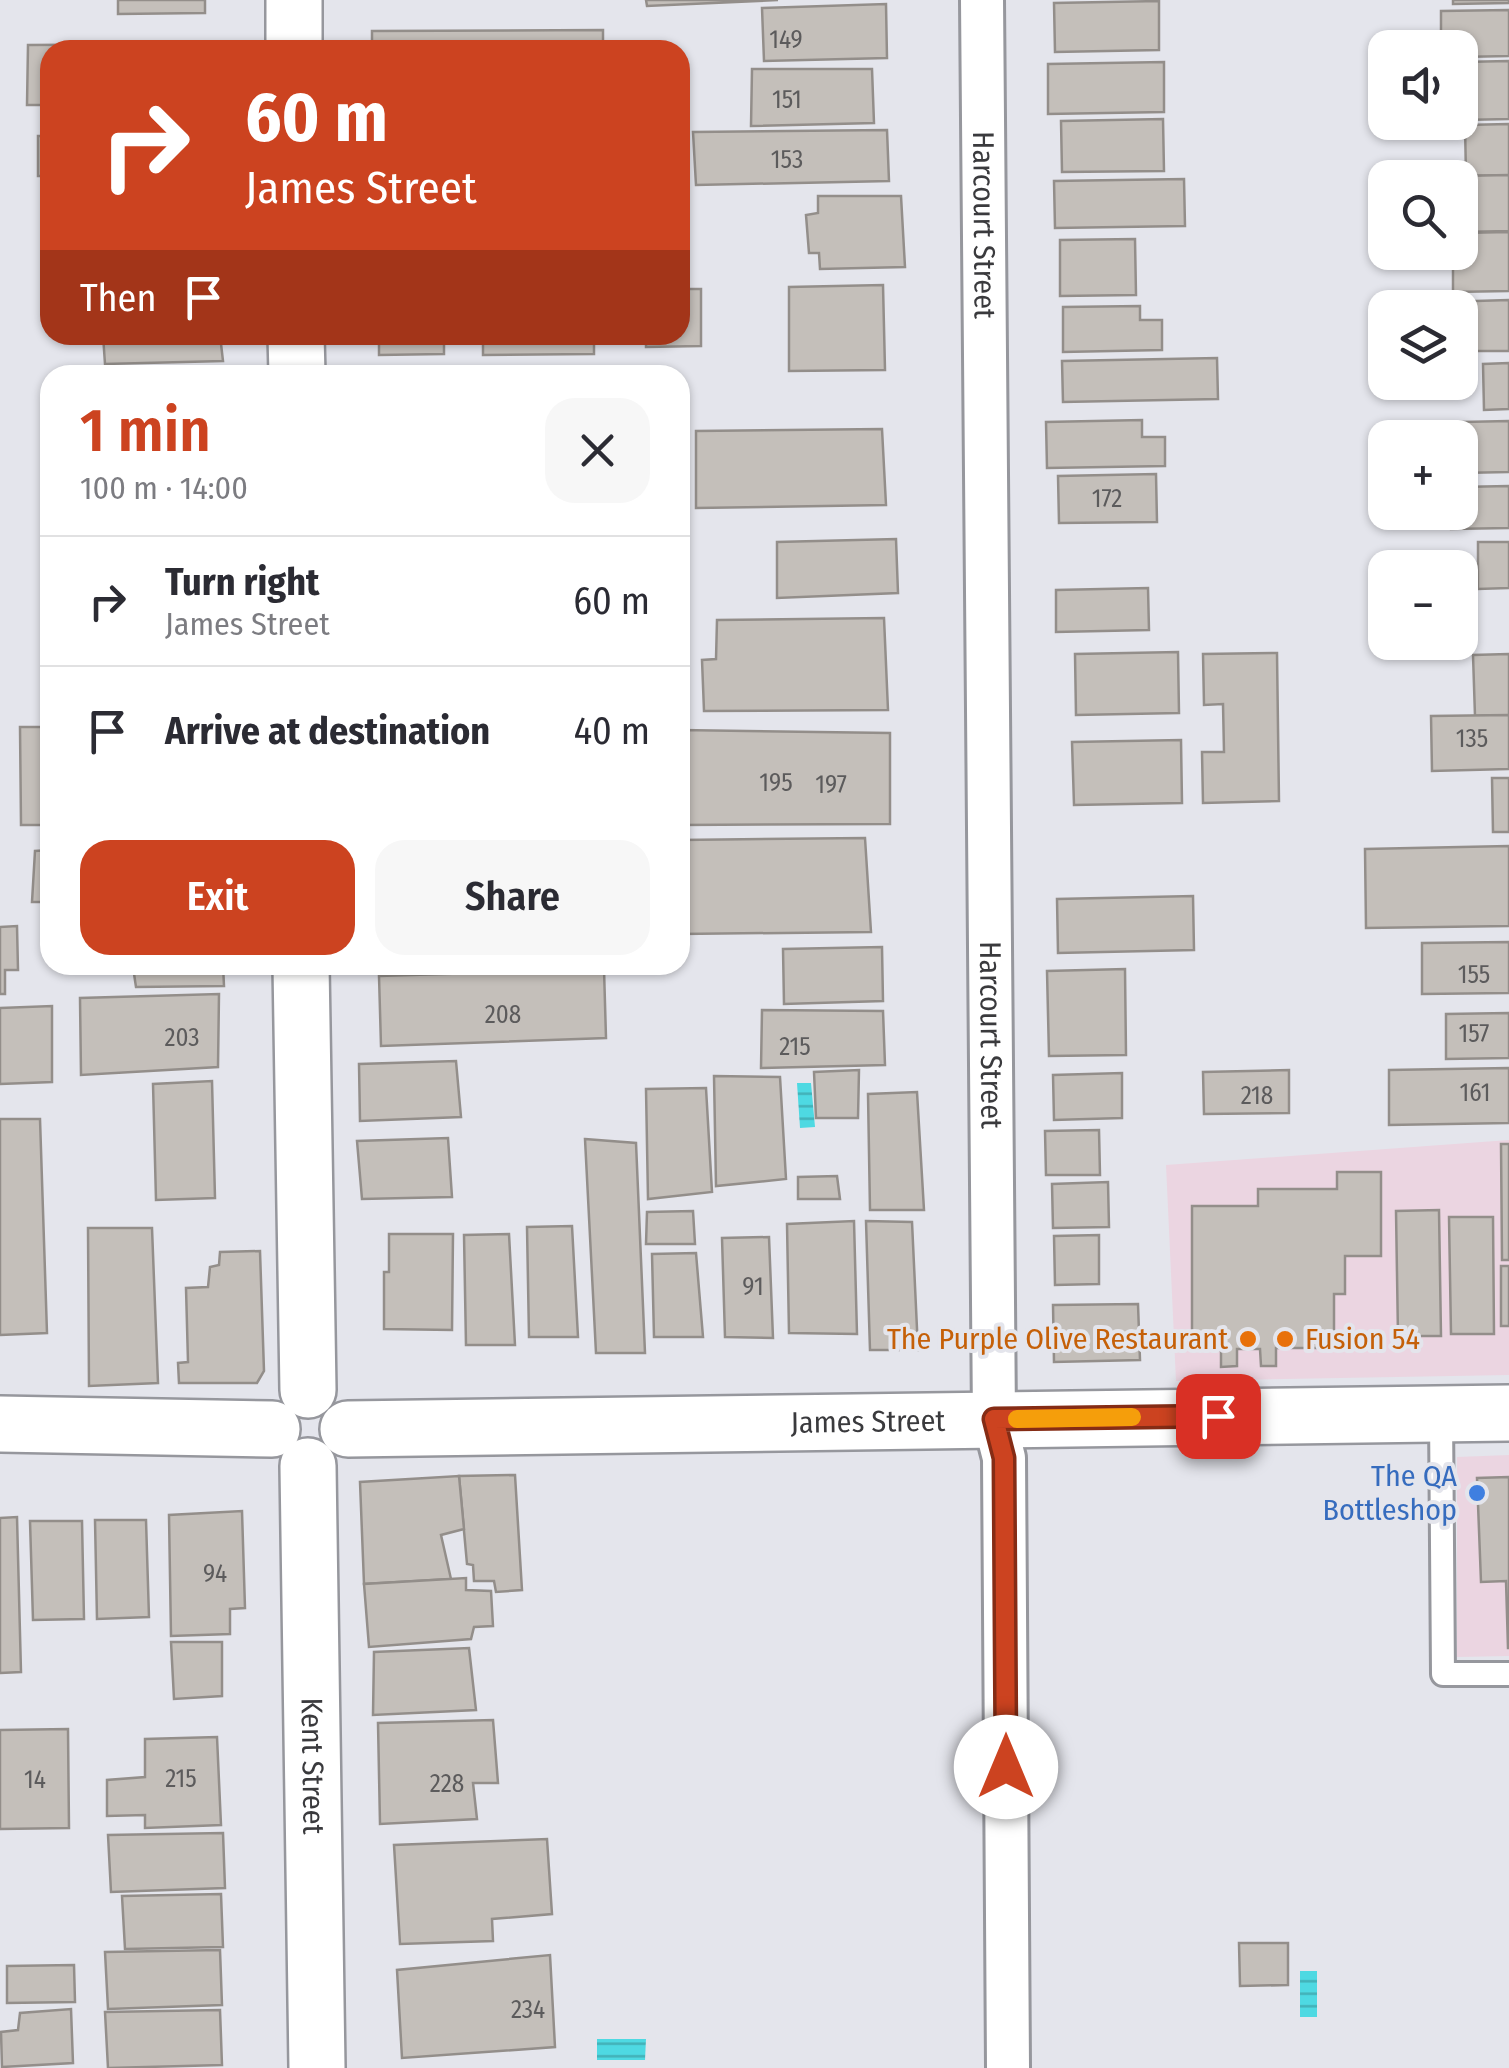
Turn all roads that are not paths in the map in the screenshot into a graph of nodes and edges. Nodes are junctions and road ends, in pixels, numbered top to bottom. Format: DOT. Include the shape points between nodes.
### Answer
graph roads {
  1 [pos="294,0"];
  2 [pos="982,0"];
  3 [pos="294,40"];
  4 [pos="301,975"];
  5 [pos="308,1390"];
  6 [pos="1441,1414"];
  7 [pos="1509,1414"];
  8 [pos="994,1419"];
  9 [pos="0,1424"];
  10 [pos="348,1430"];
  11 [pos="290,1448"];
  12 [pos="1509,1674"];
  13 [pos="317,2068"];
  14 [pos="1008,2068"];
  1 -- 3 [label="street"];
  2 -- 8 [label="street, Harcourt Street"];
  4 -- 5 [label="street"];
  5 -- 10 [label="street" via="332,1397"];
  5 -- 11 [label="street" via="294,1393 274,1414"];
  6 -- 7 [label="street, James Street"];
  6 -- 8 [label="street, James Street"];
  6 -- 12 [label="lane" via="1444,1674"];
  8 -- 10 [label="street, James Street"];
  8 -- 14 [label="street, Harcourt Street" via="1004,1458"];
  9 -- 11 [label="street"];
  10 -- 11 [label="street" via="336,1455 323,1463"];
  11 -- 13 [label="street, Kent Street"];
}
